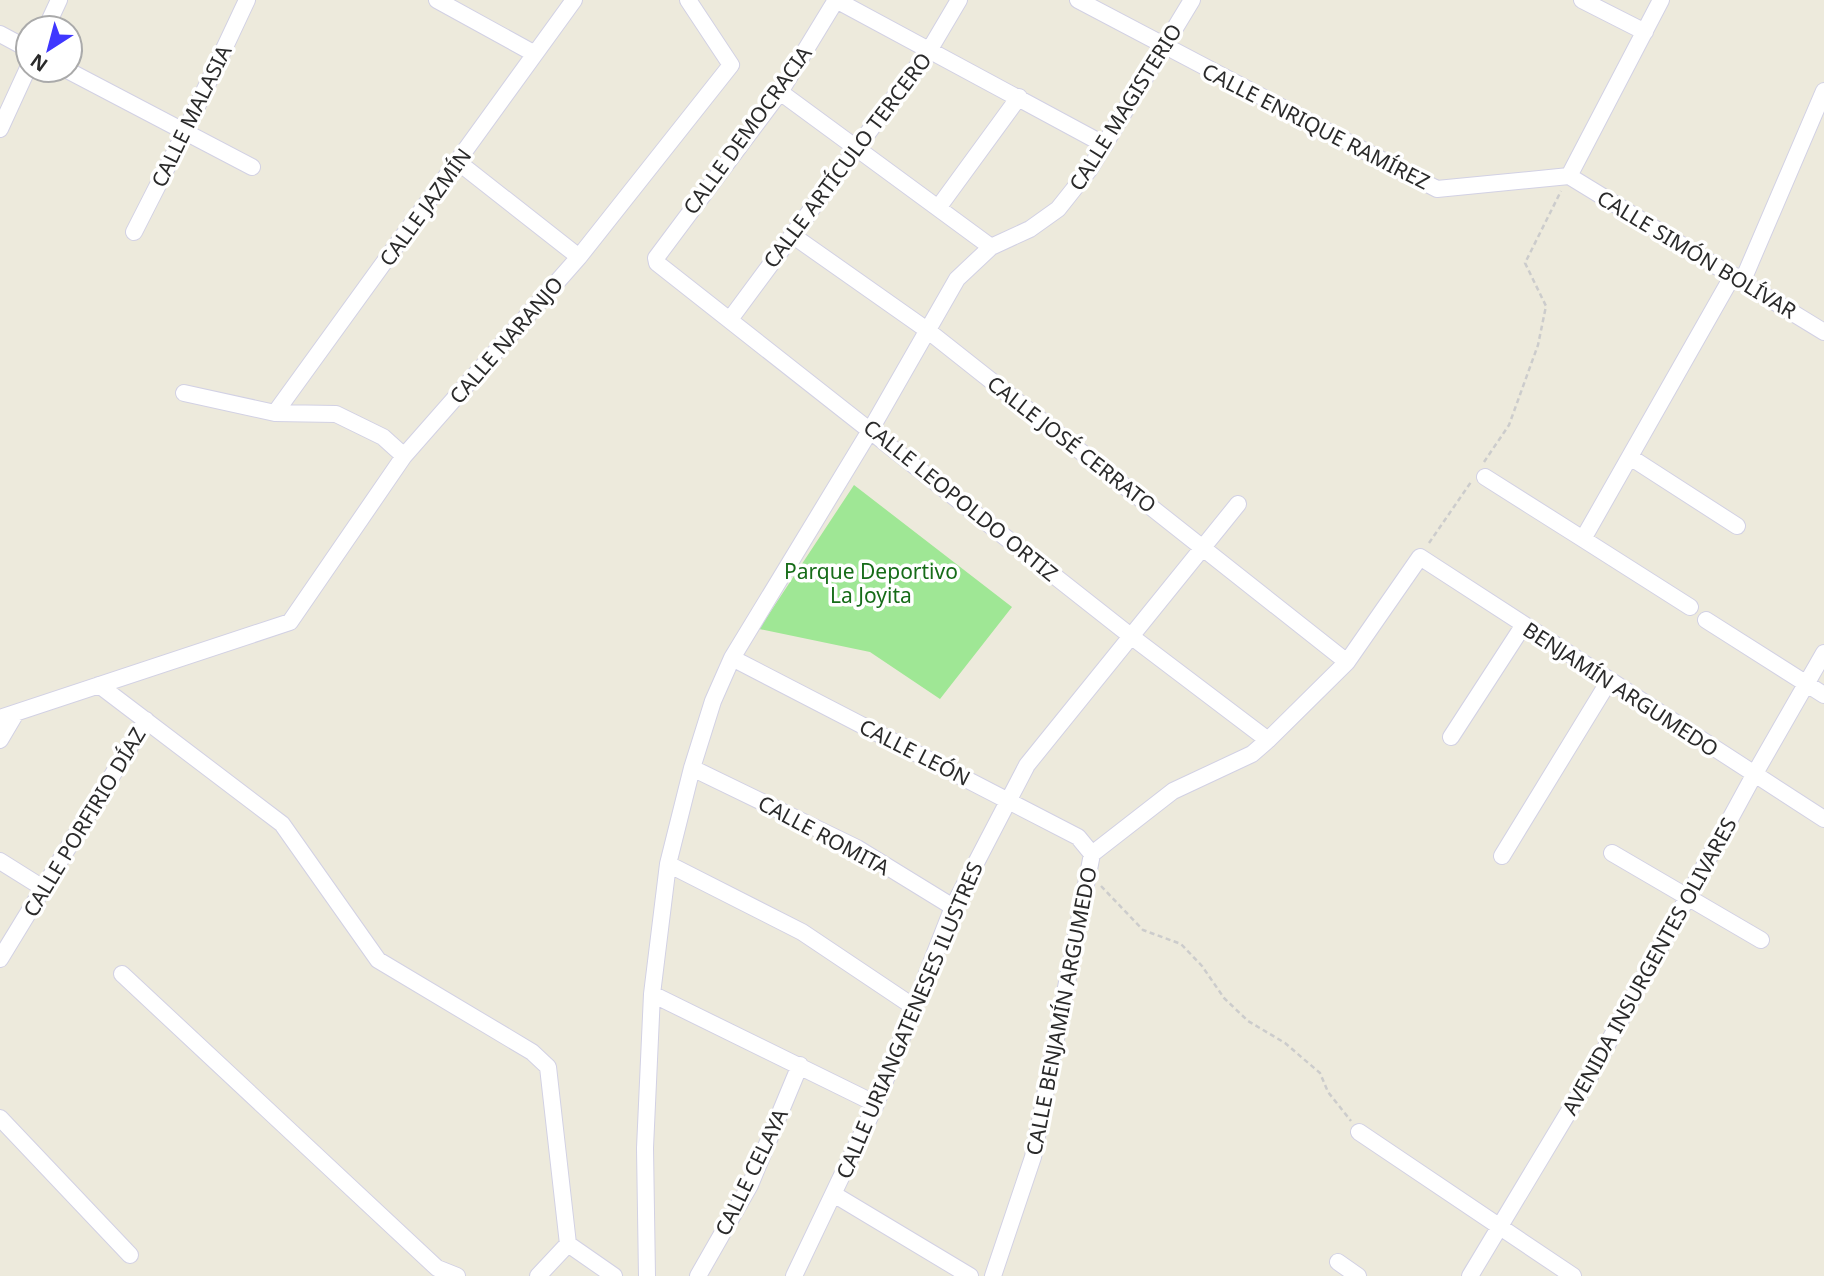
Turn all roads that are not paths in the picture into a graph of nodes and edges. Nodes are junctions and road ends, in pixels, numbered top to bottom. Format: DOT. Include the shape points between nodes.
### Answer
graph roads {
  1 [pos="247,0"];
  2 [pos="437,0"];
  3 [pos="574,0"];
  4 [pos="688,0"];
  5 [pos="836,0"];
  6 [pos="959,0"];
  7 [pos="1078,0"];
  8 [pos="1192,0"];
  9 [pos="1582,0"];
  10 [pos="1661,0"];
  11 [pos="1644,32"];
  12 [pos="1164,48"];
  13 [pos="930,49"];
  14 [pos="535,54"];
  15 [pos="84,79"];
  16 [pos="21,84"];
  17 [pos="1824,91"];
  18 [pos="780,92"];
  19 [pos="1019,97"];
  20 [pos="0,129"];
  21 [pos="185,132"];
  22 [pos="1105,145"];
  23 [pos="858,149"];
  24 [pos="458,162"];
  25 [pos="252,167"];
  26 [pos="1569,176"];
  27 [pos="938,208"];
  28 [pos="134,232"];
  29 [pos="792,235"];
  30 [pos="991,247"];
  31 [pos="579,257"];
  32 [pos="656,258"];
  33 [pos="1738,278"];
  34 [pos="731,318"];
  35 [pos="927,330"];
  36 [pos="1824,332"];
  37 [pos="184,393"];
  38 [pos="275,413"];
  39 [pos="871,429"];
  40 [pos="404,456"];
  41 [pos="1630,457"];
  42 [pos="1479,475"];
  43 [pos="1238,504"];
  44 [pos="1737,526"];
  45 [pos="1583,538"];
  46 [pos="1204,548"];
  47 [pos="1420,557"];
  48 [pos="1690,607"];
  49 [pos="1706,620"];
  50 [pos="1523,625"];
  51 [pos="1132,637"];
  52 [pos="1824,653"];
  53 [pos="732,658"];
  54 [pos="1347,662"];
  55 [pos="1609,681"];
  56 [pos="99,685"];
  57 [pos="1806,685"];
  58 [pos="1824,695"];
  59 [pos="8,716"];
  60 [pos="146,720"];
  61 [pos="1451,737"];
  62 [pos="0,740"];
  63 [pos="1268,740"];
  64 [pos="692,768"];
  65 [pos="1754,775"];
  66 [pos="1007,800"];
  67 [pos="1824,820"];
  68 [pos="1612,853"];
  69 [pos="1092,854"];
  70 [pos="1502,856"];
  71 [pos="0,861"];
  72 [pos="668,864"];
  73 [pos="43,888"];
  74 [pos="1688,897"];
  75 [pos="953,907"];
  76 [pos="1761,940"];
  77 [pos="0,959"];
  78 [pos="122,974"];
  79 [pos="652,994"];
  80 [pos="914,1007"];
  81 [pos="800,1065"];
  82 [pos="876,1104"];
  83 [pos="0,1118"];
  84 [pos="1359,1132"];
  85 [pos="835,1195"];
  86 [pos="1498,1227"];
  87 [pos="568,1244"];
  88 [pos="130,1255"];
  89 [pos="1338,1262"];
  90 [pos="457,1276"];
  91 [pos="538,1276"];
  92 [pos="614,1276"];
  93 [pos="647,1276"];
  94 [pos="698,1276"];
  95 [pos="794,1276"];
  96 [pos="970,1276"];
  97 [pos="993,1276"];
  98 [pos="1359,1276"];
  99 [pos="1470,1276"];
  100 [pos="1573,1276"];
  1 -- 21 [label="street, CALLE MALASIA"];
  2 -- 14 [label="street"];
  3 -- 14 [label="street, CALLE JAZMÍN"];
  4 -- 31 [label="street, CALLE NARANJO" via="732,65"];
  5 -- 13 [label="street"];
  5 -- 18 [label="street, CALLE DEMOCRACIA"];
  6 -- 13 [label="street, CALLE ARTÍCULO TERCERO"];
  7 -- 12 [label="street, CALLE ENRIQUE RAMÍREZ"];
  8 -- 12 [label="street, CALLE MAGISTERIO"];
  9 -- 11 [label="street"];
  10 -- 11 [label="street"];
  11 -- 26 [label="street"];
  12 -- 22 [label="street, CALLE MAGISTERIO"];
  12 -- 26 [label="street, CALLE ENRIQUE RAMÍREZ" via="1437,189"];
  13 -- 19 [label="street"];
  13 -- 23 [label="street, CALLE ARTÍCULO TERCERO"];
  14 -- 24 [label="street, CALLE JAZMÍN"];
  15 -- 21 [label="street"];
  16 -- 20 [label="street"];
  17 -- 33 [label="street"];
  18 -- 23 [label="street"];
  18 -- 32 [label="street, CALLE DEMOCRACIA"];
  19 -- 22 [label="street"];
  19 -- 27 [label="street"];
  21 -- 25 [label="street"];
  21 -- 28 [label="street, CALLE MALASIA"];
  22 -- 30 [label="street, CALLE MAGISTERIO" via="1058,209 1030,229"];
  23 -- 27 [label="street"];
  23 -- 29 [label="street, CALLE ARTÍCULO TERCERO"];
  24 -- 31 [label="street"];
  24 -- 38 [label="street, CALLE JAZMÍN"];
  26 -- 33 [label="street, CALLE SIMÓN BOLÍVAR"];
  27 -- 30 [label="street"];
  29 -- 34 [label="street, CALLE ARTÍCULO TERCERO"];
  29 -- 35 [label="street, CALLE JOSÉ CERRATO"];
  30 -- 35 [label="street, CALLE MAGISTERIO" via="957,279"];
  31 -- 40 [label="street, CALLE NARANJO"];
  32 -- 34 [label="street, CALLE LEOPOLDO ORTIZ"];
  33 -- 36 [label="street, CALLE SIMÓN BOLÍVAR"];
  33 -- 41 [label="street"];
  34 -- 39 [label="street, CALLE LEOPOLDO ORTIZ"];
  35 -- 39 [label="street, CALLE MAGISTERIO"];
  35 -- 46 [label="street, CALLE JOSÉ CERRATO"];
  37 -- 38 [label="street"];
  38 -- 40 [label="street" via="336,414 383,437"];
  39 -- 51 [label="street, CALLE LEOPOLDO ORTIZ"];
  39 -- 53 [label="street, CALLE MAGISTERIO"];
  40 -- 56 [label="street, CALLE NARANJO" via="290,622"];
  41 -- 44 [label="street"];
  41 -- 45 [label="street"];
  42 -- 45 [label="street"];
  43 -- 46 [label="street, CALLE URIANGATENESES ILUSTRES"];
  45 -- 48 [label="street"];
  46 -- 51 [label="street, CALLE URIANGATENESES ILUSTRES"];
  46 -- 54 [label="street, CALLE JOSÉ CERRATO"];
  47 -- 50 [label="street, BENJAMÍN ARGUMEDO"];
  47 -- 54 [label="street, CALLE BENJAMÍN ARGUMEDO"];
  49 -- 57 [label="street"];
  50 -- 55 [label="street, BENJAMÍN ARGUMEDO"];
  50 -- 61 [label="street"];
  51 -- 63 [label="street, CALLE LEOPOLDO ORTIZ"];
  51 -- 66 [label="street, CALLE URIANGATENESES ILUSTRES" via="1027,765"];
  52 -- 57 [label="street, AVENIDA INSURGENTES OLIVARES"];
  53 -- 64 [label="street, CALLE MAGISTERIO"];
  53 -- 66 [label="street, CALLE LEÓN"];
  54 -- 63 [label="street, CALLE BENJAMÍN ARGUMEDO"];
  55 -- 65 [label="street, BENJAMÍN ARGUMEDO"];
  55 -- 70 [label="street"];
  56 -- 59 [label="street"];
  56 -- 60 [label="street"];
  57 -- 58 [label="street"];
  57 -- 65 [label="street, AVENIDA INSURGENTES OLIVARES"];
  59 -- 62 [label="street"];
  60 -- 73 [label="street, CALLE PORFIRIO DÍAZ"];
  60 -- 87 [label="street" via="282,824 378,960 532,1052 548,1067"];
  63 -- 69 [label="street, CALLE BENJAMÍN ARGUMEDO" via="1252,754 1173,791"];
  64 -- 72 [label="street, CALLE MAGISTERIO"];
  64 -- 75 [label="street, CALLE ROMITA" via="857,848"];
  65 -- 67 [label="street, BENJAMÍN ARGUMEDO"];
  65 -- 74 [label="street, AVENIDA INSURGENTES OLIVARES"];
  66 -- 69 [label="street, CALLE LEÓN" via="1078,837"];
  66 -- 75 [label="street, CALLE URIANGATENESES ILUSTRES"];
  68 -- 74 [label="street"];
  69 -- 97 [label="street, CALLE BENJAMÍN ARGUMEDO" via="1033,1157"];
  71 -- 73 [label="street"];
  72 -- 79 [label="street, CALLE MAGISTERIO"];
  72 -- 80 [label="street" via="802,932"];
  73 -- 77 [label="street, CALLE PORFIRIO DÍAZ"];
  74 -- 76 [label="street"];
  74 -- 86 [label="street, AVENIDA INSURGENTES OLIVARES" via="1589,1078"];
  75 -- 80 [label="street, CALLE URIANGATENESES ILUSTRES"];
  78 -- 90 [label="street" via="437,1268"];
  79 -- 81 [label="street"];
  79 -- 93 [label="street, CALLE MAGISTERIO" via="645,1148"];
  80 -- 82 [label="street, CALLE URIANGATENESES ILUSTRES"];
  81 -- 82 [label="street"];
  81 -- 94 [label="street, CALLE CELAYA" via="750,1185"];
  82 -- 85 [label="street, CALLE URIANGATENESES ILUSTRES"];
  83 -- 88 [label="street"];
  84 -- 86 [label="street"];
  85 -- 95 [label="street, CALLE URIANGATENESES ILUSTRES"];
  85 -- 96 [label="street"];
  86 -- 99 [label="street, AVENIDA INSURGENTES OLIVARES"];
  86 -- 100 [label="street"];
  87 -- 91 [label="street"];
  87 -- 92 [label="street"];
  89 -- 98 [label="street"];
}
